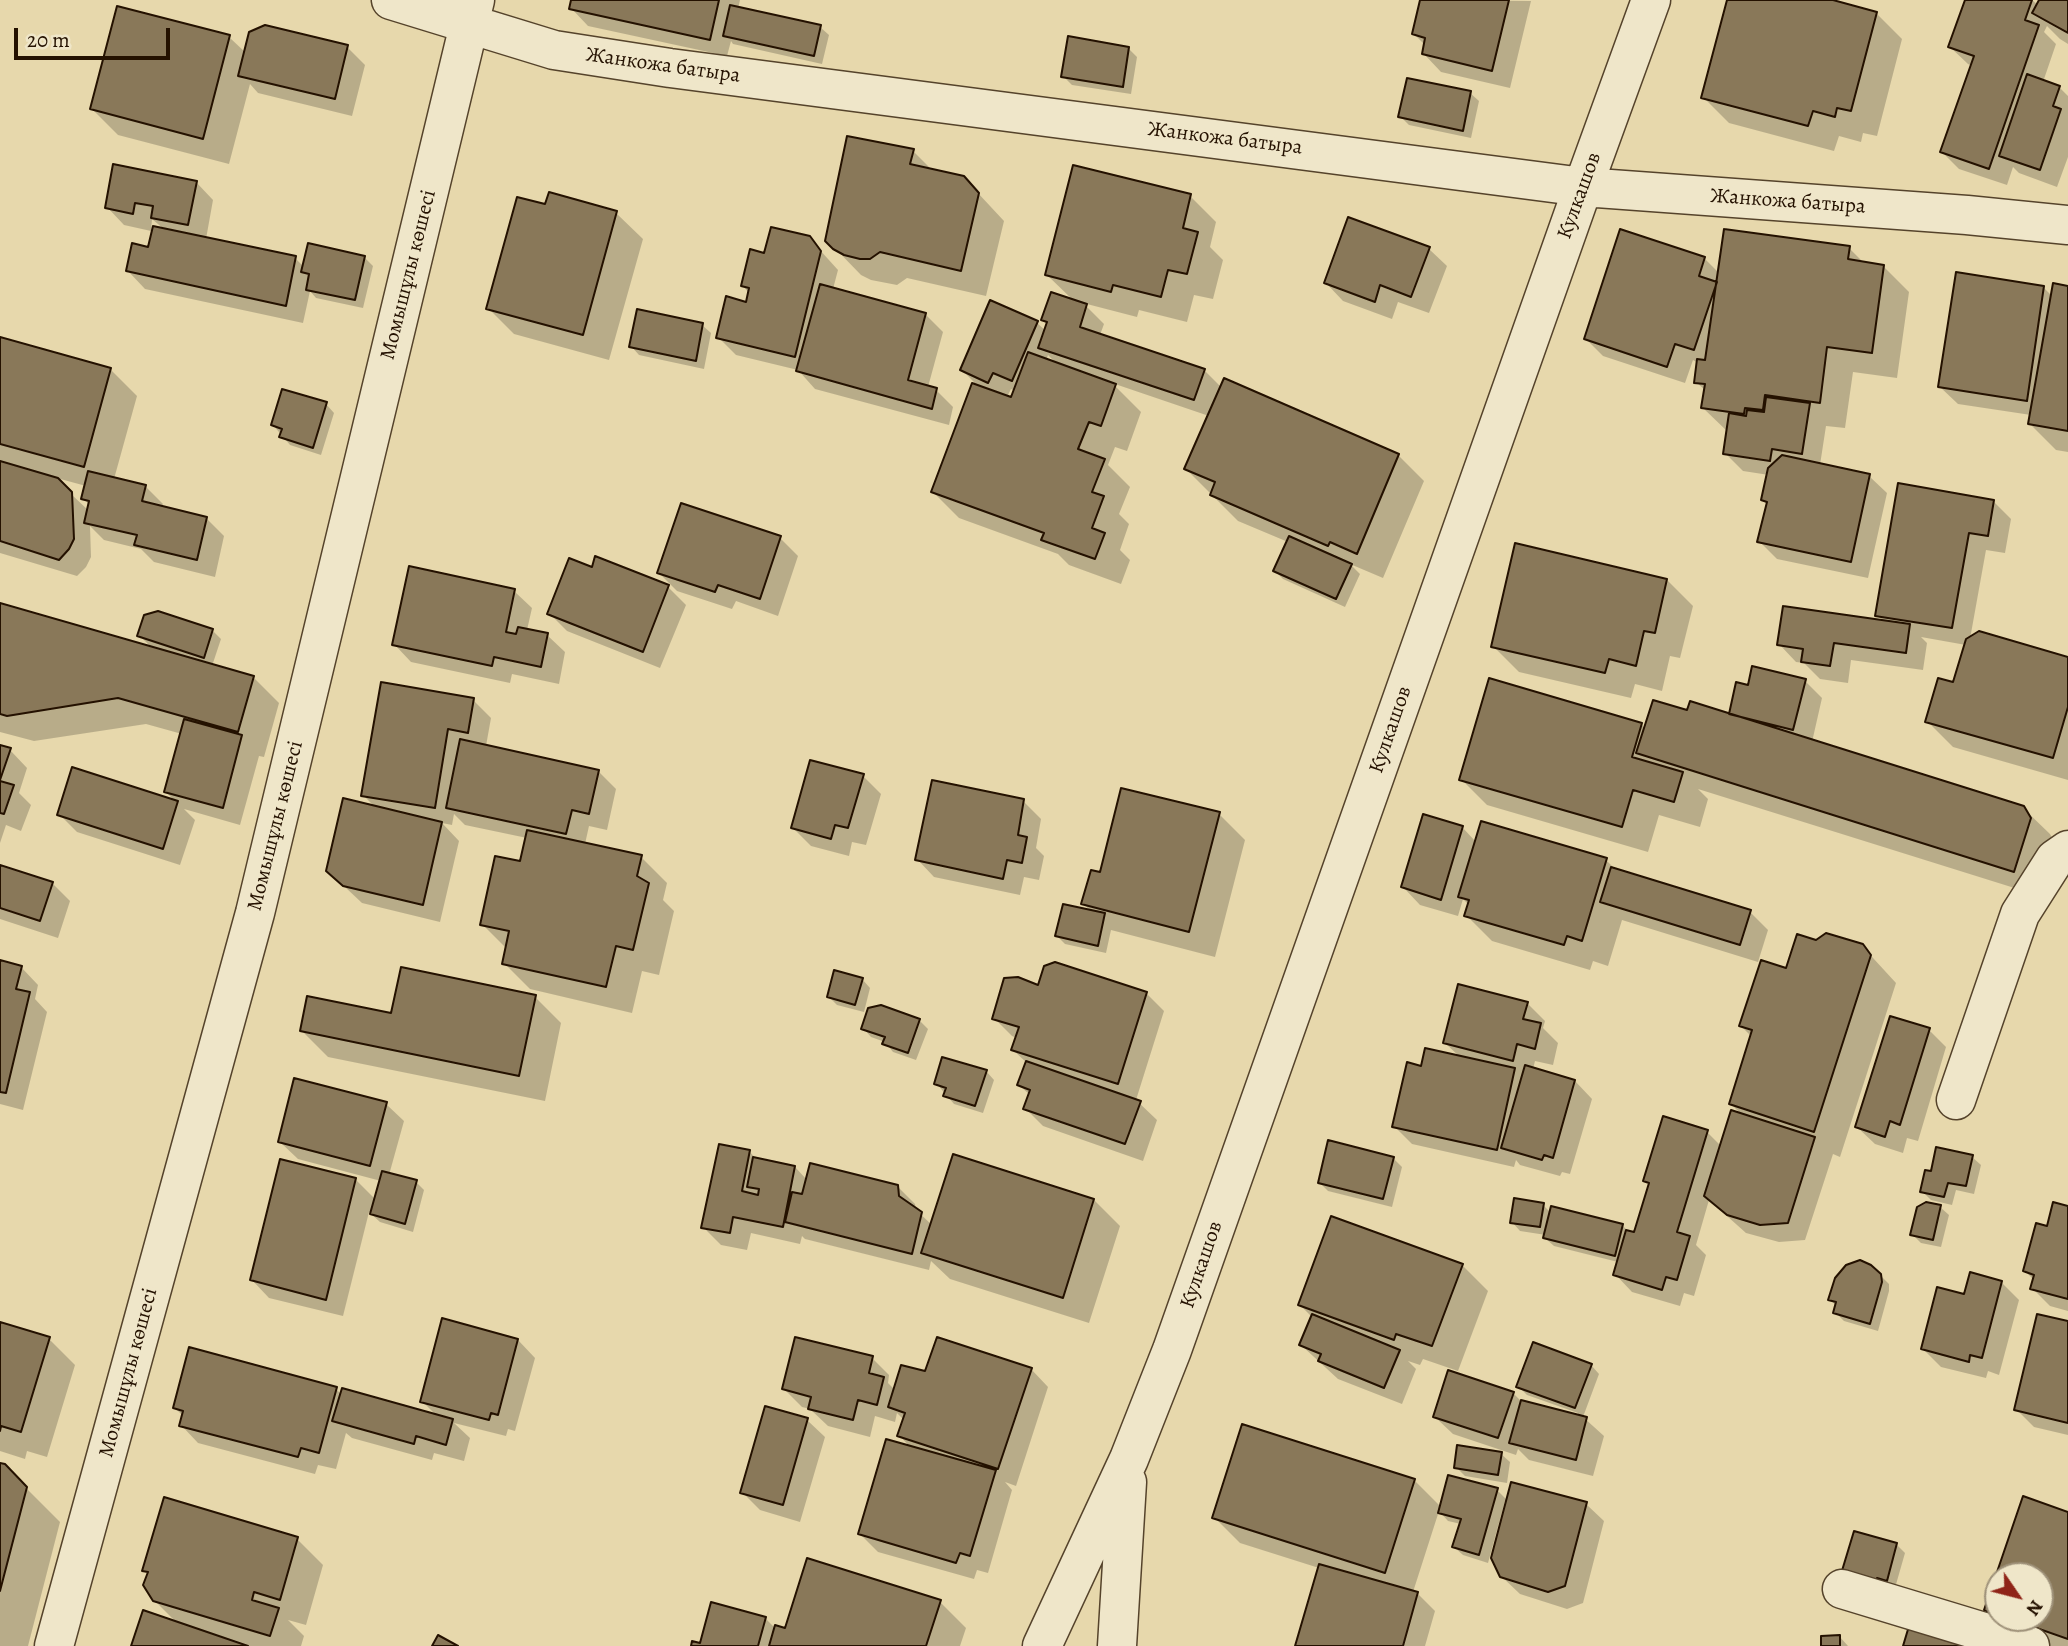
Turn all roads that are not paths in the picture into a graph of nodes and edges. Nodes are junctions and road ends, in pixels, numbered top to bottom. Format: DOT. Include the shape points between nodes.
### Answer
graph roads {
  1 [pos="391,0"];
  2 [pos="1651,0"];
  3 [pos="473,11"];
  4 [pos="1583,187"];
  5 [pos="2068,225"];
  6 [pos="2068,850"];
  7 [pos="1956,1100"];
  8 [pos="1129,1460"];
  9 [pos="1842,1589"];
  10 [pos="54,1646"];
  11 [pos="1042,1646"];
  12 [pos="1117,1646"];
  13 [pos="2030,1646"];
  1 -- 3 [label="street, Жанкожа батыра"];
  2 -- 4 [label="street, Кулкашов"];
  3 -- 4 [label="street, Жанкожа батыра" via="554,50"];
  3 -- 10 [label="street, Момышұлы көшесі" via="255,913"];
  4 -- 5 [label="street, Жанкожа батыра"];
  4 -- 8 [label="street, Кулкашов" via="1172,1350"];
  6 -- 7 [label="street" via="2055,859 2020,914"];
  8 -- 11 [label="street, Кулкашов"];
  8 -- 12 [label="street, Кулкашов"];
  9 -- 13 [label="street"];
}
